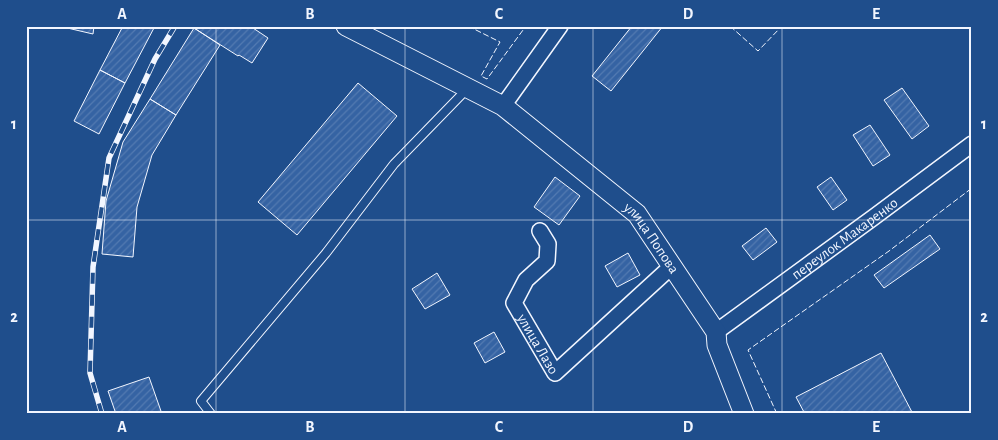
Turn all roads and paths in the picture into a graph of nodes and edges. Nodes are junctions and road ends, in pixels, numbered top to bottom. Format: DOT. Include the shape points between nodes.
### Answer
graph roads {
  1 [pos="346,26"];
  2 [pos="560,26"];
  3 [pos="468,88"];
  4 [pos="503,106"];
  5 [pos="972,144"];
  6 [pos="540,231"];
  7 [pos="672,266"];
  8 [pos="716,332"];
  9 [pos="211,414"];
  10 [pos="744,414"];
  1 -- 3 [label="street, улица Попова"];
  2 -- 4 [label="street"];
  3 -- 4 [label="street, улица Попова"];
  3 -- 9 [label="lane" via="394,164 326,253 201,401"];
  4 -- 7 [label="street, улица Попова" via="637,214"];
  5 -- 8 [label="street, переулок Макаренко"];
  6 -- 7 [label="street, улица Лазо" via="548,244 547,261 526,280 514,303 555,373"];
  7 -- 8 [label="street, улица Попова"];
  8 -- 10 [label="street, улица Попова" via="717,345"];
}
